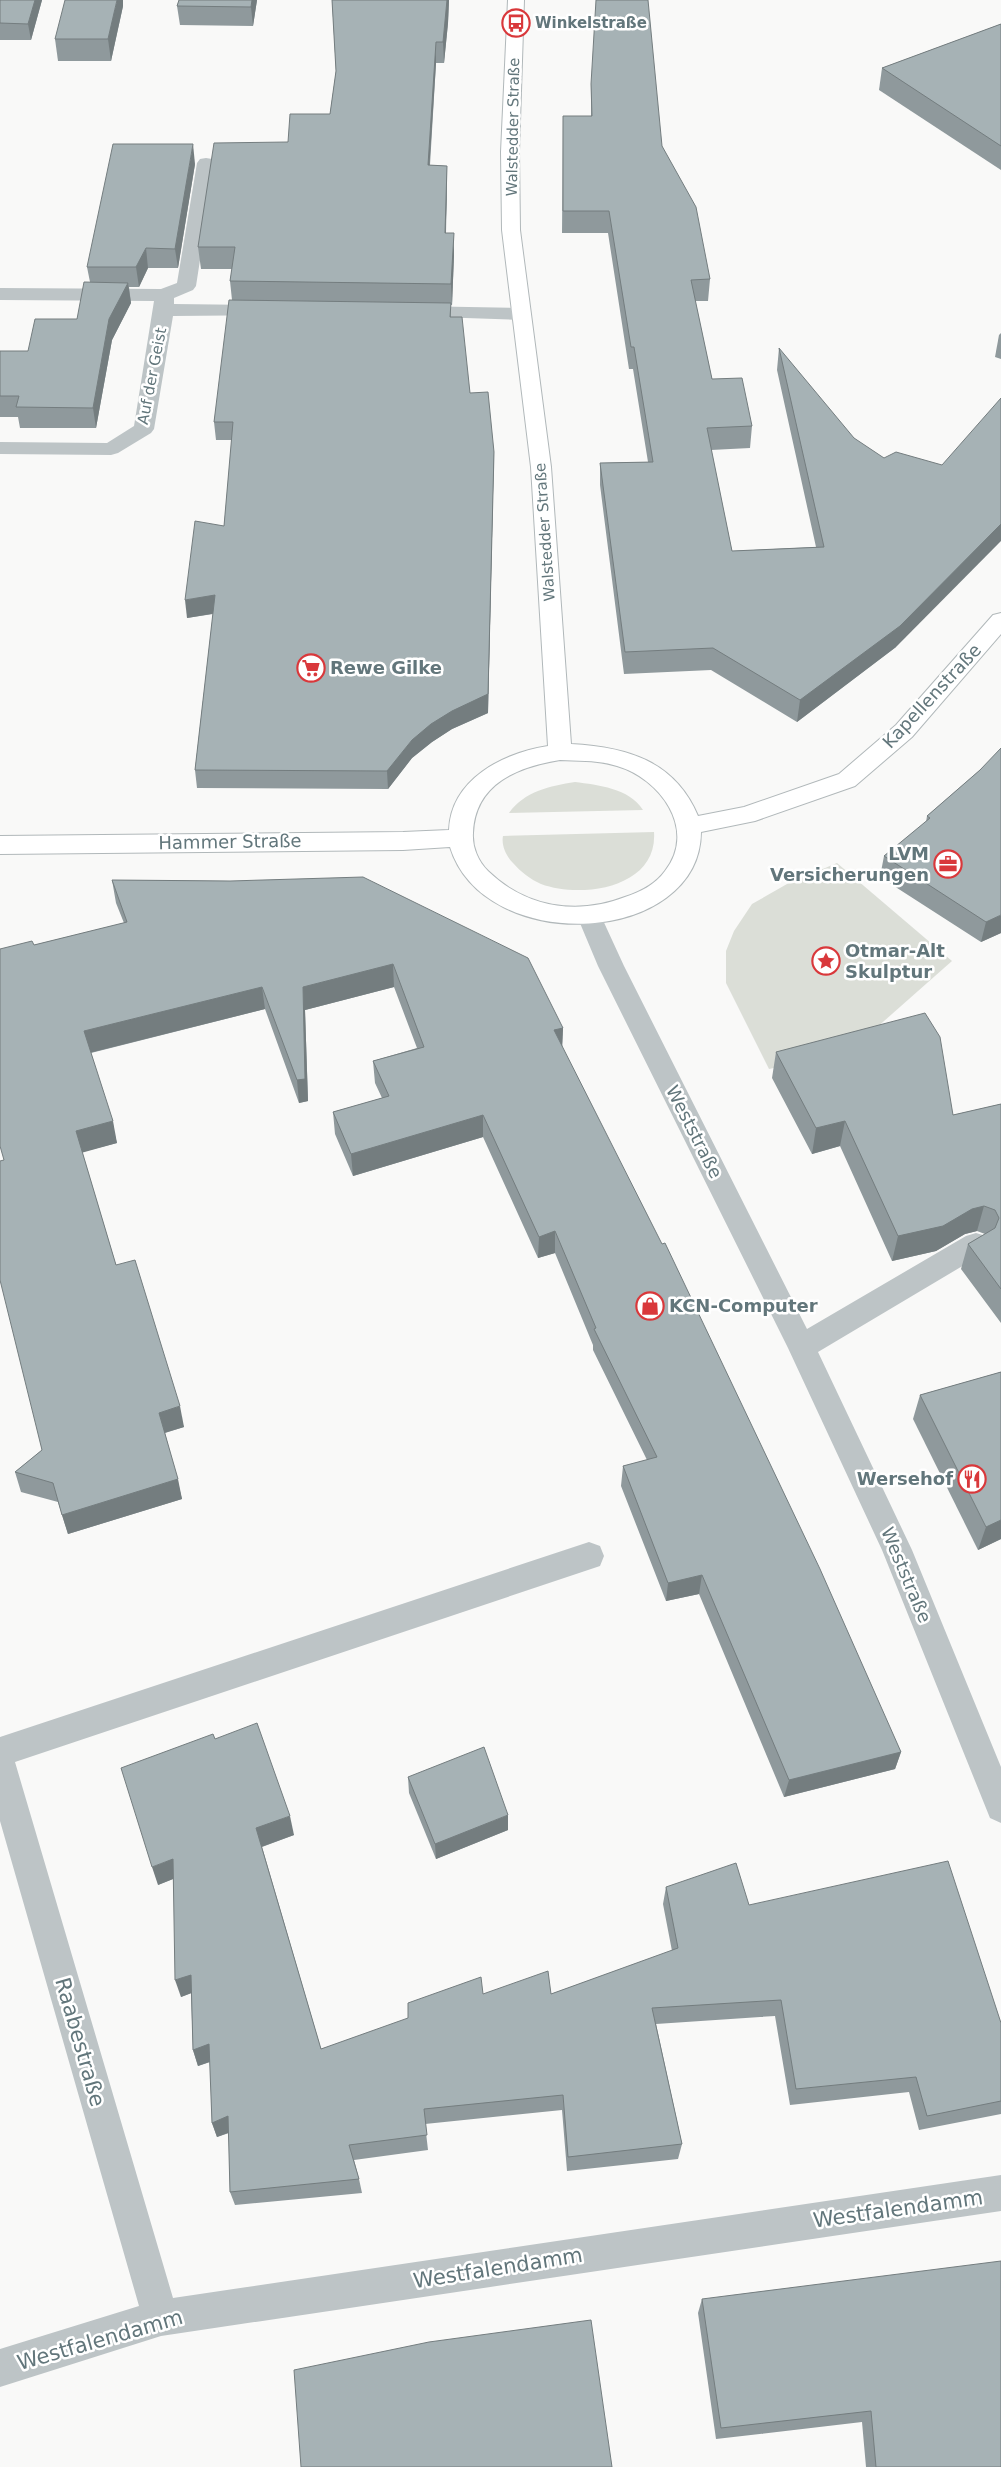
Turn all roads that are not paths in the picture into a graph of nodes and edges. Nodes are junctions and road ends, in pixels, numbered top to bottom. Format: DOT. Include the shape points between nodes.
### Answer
graph roads {
  1 [pos="516,0"];
  2 [pos="206,163"];
  3 [pos="0,294"];
  4 [pos="164,303"];
  5 [pos="284,311"];
  6 [pos="393,312"];
  7 [pos="521,314"];
  8 [pos="0,448"];
  9 [pos="1001,620"];
  10 [pos="560,752"];
  11 [pos="690,826"];
  12 [pos="459,838"];
  13 [pos="0,845"];
  14 [pos="589,916"];
  15 [pos="976,1244"];
  16 [pos="802,1347"];
  17 [pos="589,1556"];
  18 [pos="0,1752"];
  19 [pos="0,1765"];
  20 [pos="1001,1807"];
  21 [pos="1001,2193"];
  22 [pos="161,2318"];
  23 [pos="0,2368"];
  1 -- 7 [label="main road, Walstedder Straße" via="511,230"];
  2 -- 4 [label="street" via="186,286"];
  3 -- 4 [label="street"];
  4 -- 5 [label="street"];
  4 -- 8 [label="street, Auf der Geist" via="144,429 111,449"];
  6 -- 7 [label="street"];
  7 -- 10 [label="main road, Walstedder Straße" via="540,467"];
  9 -- 11 [label="main road, Kapellenstraße" via="904,731 847,780 747,815"];
  10 -- 11 [label="main road" via="596,753 638,766 660,778 680,800"];
  10 -- 12 [label="main road" via="527,758 498,771 475,790 462,812"];
  11 -- 14 [label="main road" via="690,851 677,875 655,895 624,909"];
  12 -- 13 [label="main road, Hammer Straße"];
  12 -- 14 [label="main road" via="467,863 487,886 516,904 550,914"];
  14 -- 16 [label="street, Weststraße"];
  15 -- 16 [label="street"];
  16 -- 20 [label="street, Weststraße" via="897,1550"];
  17 -- 18 [label="street"];
  19 -- 22 [label="street, Raabestraße"];
  21 -- 22 [label="street, Westfalendamm"];
  22 -- 23 [label="street, Westfalendamm"];
}
